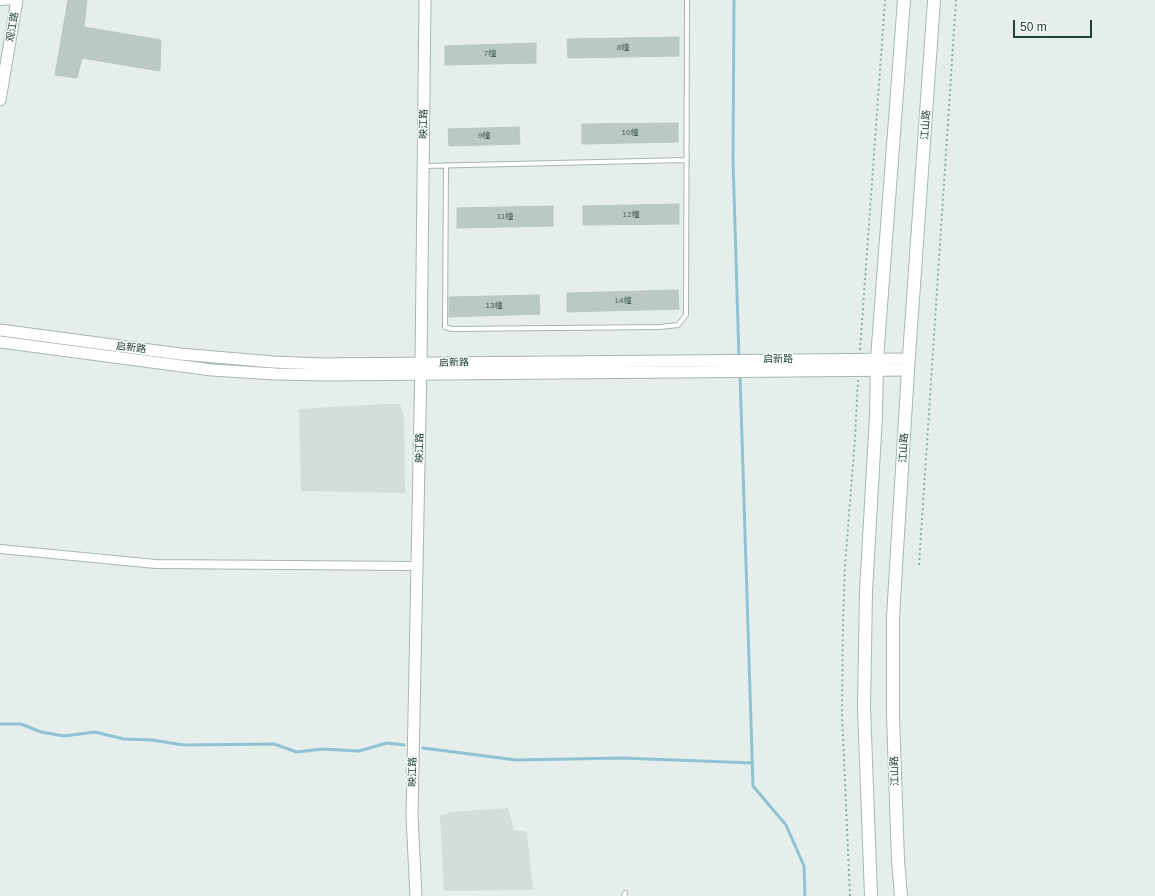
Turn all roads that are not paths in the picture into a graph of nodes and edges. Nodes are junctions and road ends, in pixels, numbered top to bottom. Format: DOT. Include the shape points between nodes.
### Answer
graph roads {
  1 [pos="17,0"];
  2 [pos="425,0"];
  3 [pos="687,0"];
  4 [pos="904,0"];
  5 [pos="934,0"];
  6 [pos="0,1"];
  7 [pos="0,100"];
  8 [pos="687,160"];
  9 [pos="446,165"];
  10 [pos="423,166"];
  11 [pos="0,330"];
  12 [pos="0,342"];
  13 [pos="909,364"];
  14 [pos="877,365"];
  15 [pos="713,366"];
  16 [pos="421,369"];
  17 [pos="0,549"];
  18 [pos="417,566"];
  19 [pos="416,896"];
  20 [pos="871,896"];
  21 [pos="901,896"];
  1 -- 6 [label="street"];
  1 -- 7 [label="street, 观江路"];
  2 -- 10 [label="street, 映江路"];
  3 -- 8 [label="lane"];
  4 -- 14 [label="main road"];
  5 -- 13 [label="main road, 江山路"];
  8 -- 9 [label="lane"];
  8 -- 9 [label="lane" via="686,314 678,325 660,327 452,329 445,326"];
  9 -- 10 [label="lane"];
  10 -- 16 [label="street, 映江路"];
  11 -- 16 [label="street, 启新路" via="180,354"];
  12 -- 16 [label="street, 启新路" via="233,372 326,375"];
  13 -- 14 [label="street, 启新路"];
  13 -- 21 [label="main road, 江山路" via="893,617 893,716"];
  14 -- 15 [label="street, 启新路" via="858,370 761,371"];
  14 -- 15 [label="street, 启新路" via="859,359 762,359"];
  14 -- 20 [label="main road" via="866,592 864,707"];
  15 -- 16 [label="street, 启新路"];
  16 -- 18 [label="street, 映江路"];
  17 -- 18 [label="street" via="156,564"];
  18 -- 19 [label="street, 映江路" via="412,816"];
}
